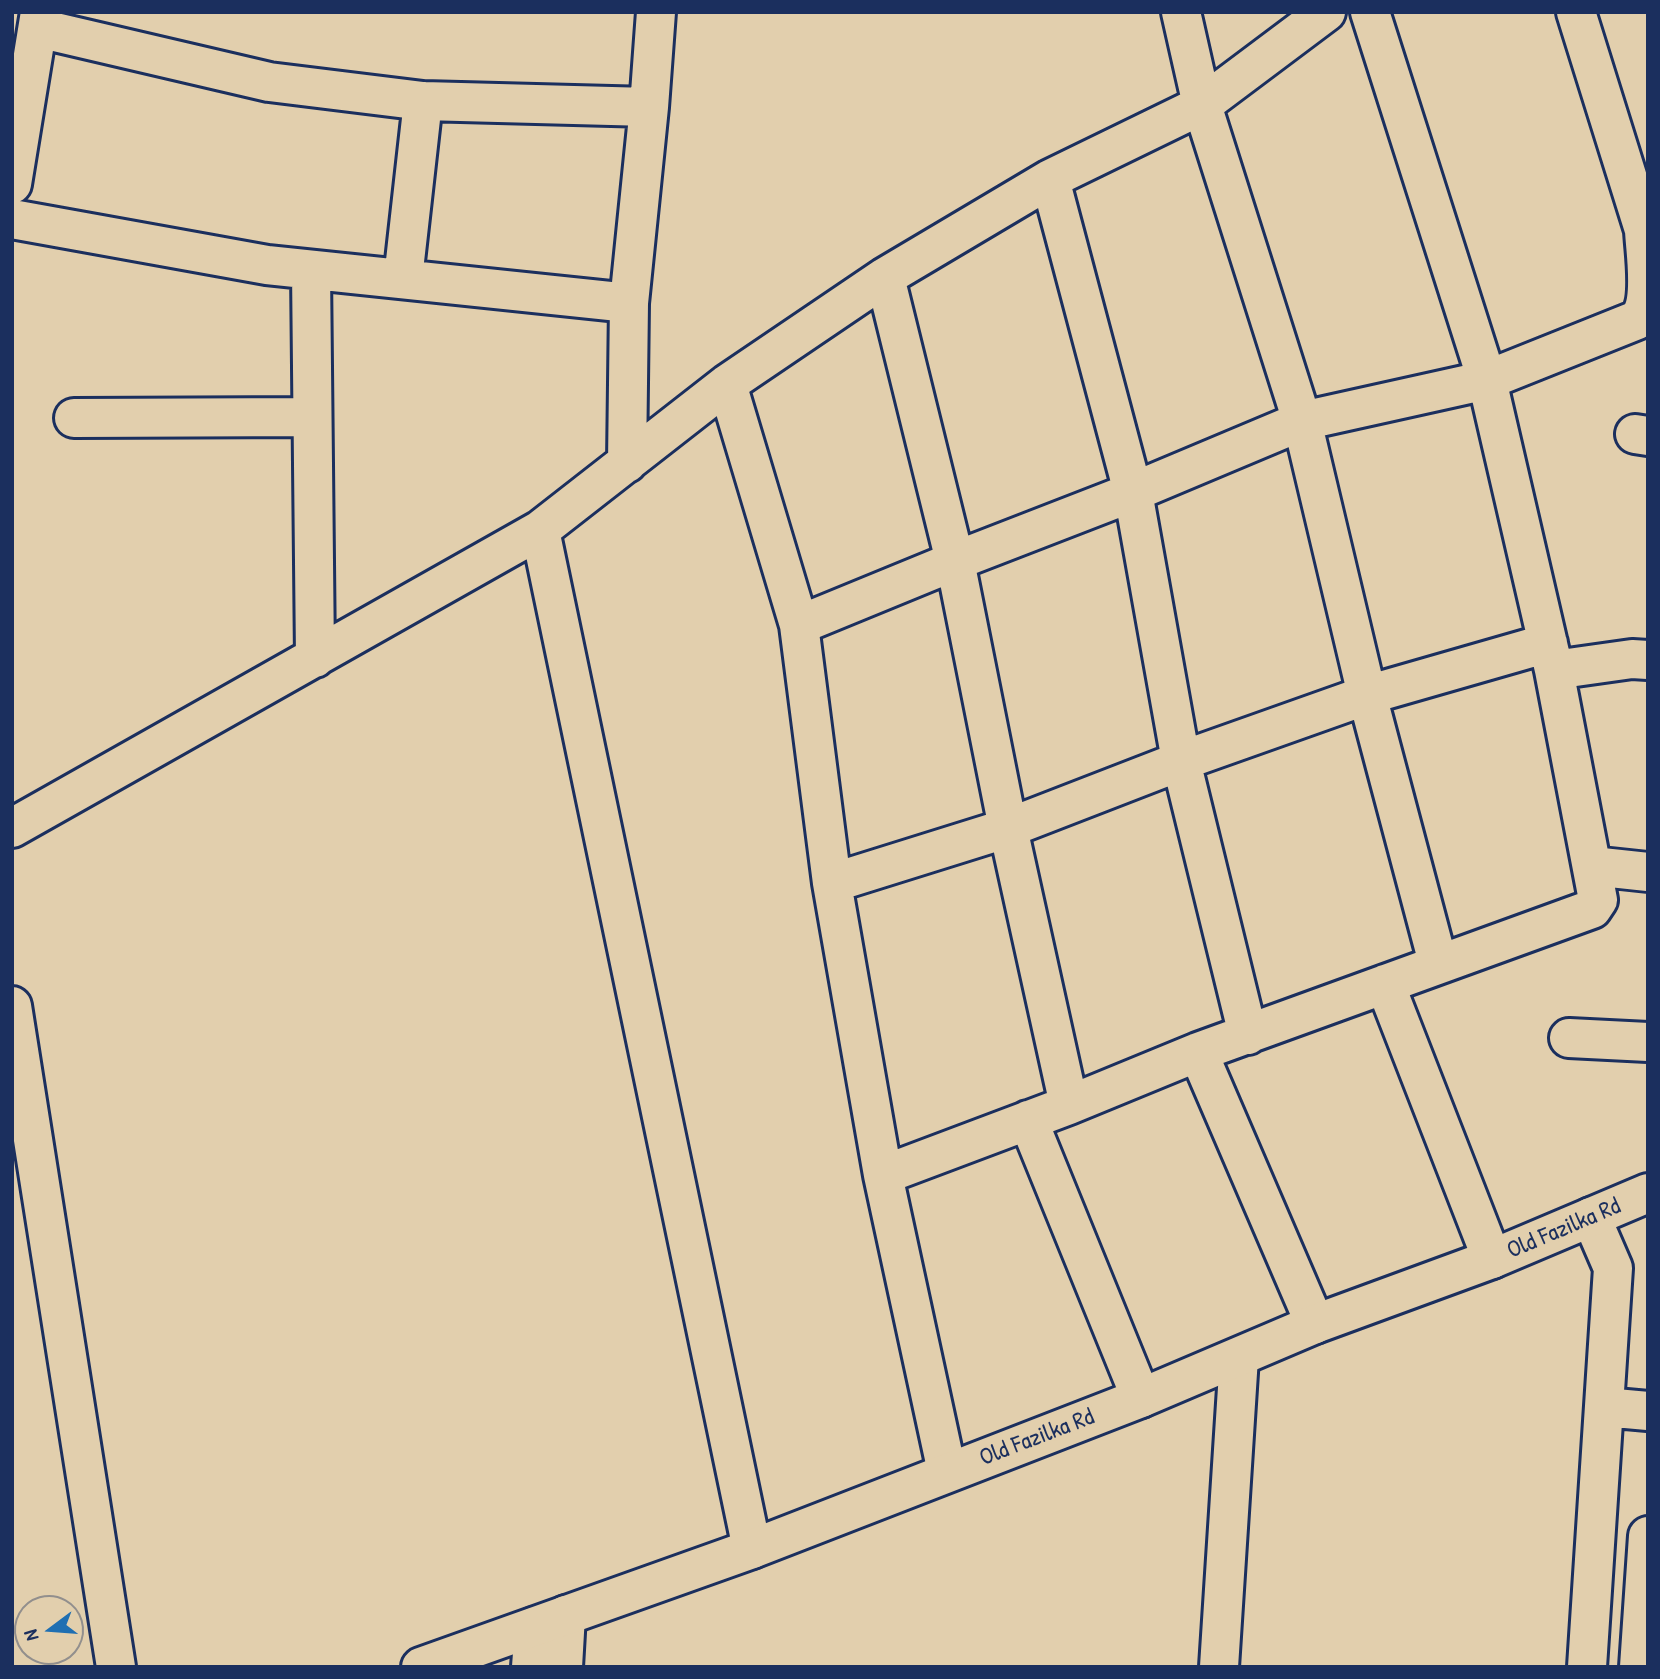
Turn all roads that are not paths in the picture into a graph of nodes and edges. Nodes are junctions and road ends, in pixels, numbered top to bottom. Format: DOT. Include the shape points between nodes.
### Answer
graph roads {
  1 [pos="656,12"];
  2 [pos="1181,12"];
  3 [pos="1326,12"];
  4 [pos="1370,12"];
  5 [pos="1580,13"];
  6 [pos="39,20"];
  7 [pos="423,101"];
  8 [pos="1202,105"];
  9 [pos="649,107"];
  10 [pos="1050,179"];
  11 [pos="12,184"];
  12 [pos="12,219"];
  13 [pos="1646,230"];
  14 [pos="311,270"];
  15 [pos="885,277"];
  16 [pos="403,279"];
  17 [pos="629,303"];
  18 [pos="1487,380"];
  19 [pos="727,384"];
  20 [pos="312,417"];
  21 [pos="74,418"];
  22 [pos="1302,421"];
  23 [pos="626,463"];
  24 [pos="1133,492"];
  25 [pos="540,530"];
  26 [pos="955,561"];
  27 [pos="799,625"];
  28 [pos="1551,657"];
  29 [pos="315,658"];
  30 [pos="1648,660"];
  31 [pos="1367,695"];
  32 [pos="1181,761"];
  33 [pos="12,828"];
  34 [pos="1008,828"];
  35 [pos="1592,866"];
  36 [pos="1648,873"];
  37 [pos="832,883"];
  38 [pos="1438,963"];
  39 [pos="1385,984"];
  40 [pos="12,1006"];
  41 [pos="1248,1035"];
  42 [pos="1569,1038"];
  43 [pos="1648,1042"];
  44 [pos="1198,1052"];
  45 [pos="1069,1105"];
  46 [pos="1028,1120"];
  47 [pos="883,1175"];
  48 [pos="1648,1194"];
  49 [pos="1591,1217"];
  50 [pos="1492,1259"];
  51 [pos="1315,1324"];
  52 [pos="1239,1357"];
  53 [pos="1141,1398"];
  54 [pos="1604,1407"];
  55 [pos="1648,1411"];
  56 [pos="947,1472"];
  57 [pos="1648,1536"];
  58 [pos="752,1549"];
  59 [pos="550,1621"];
  60 [pos="1642,1658"];
  61 [pos="116,1667"];
  62 [pos="421,1667"];
  63 [pos="531,1667"];
  64 [pos="563,1667"];
  65 [pos="1219,1667"];
  66 [pos="1587,1667"];
  1 -- 9 [label="street"];
  2 -- 8 [label="street"];
  3 -- 8 [label="street"];
  4 -- 18 [label="street"];
  5 -- 13 [label="street"];
  6 -- 7 [label="street" via="270,82"];
  6 -- 11 [label="street"];
  7 -- 9 [label="street"];
  7 -- 16 [label="street"];
  8 -- 10 [label="street"];
  8 -- 22 [label="street"];
  9 -- 17 [label="street"];
  10 -- 15 [label="street"];
  10 -- 24 [label="street"];
  12 -- 14 [label="street"];
  13 -- 18 [label="street" via="1647,303 1643,315"];
  14 -- 16 [label="street"];
  14 -- 20 [label="street"];
  15 -- 19 [label="street"];
  15 -- 26 [label="street"];
  16 -- 17 [label="street"];
  17 -- 23 [label="street"];
  18 -- 22 [label="street"];
  18 -- 28 [label="street"];
  19 -- 23 [label="street"];
  19 -- 27 [label="street"];
  20 -- 21 [label="street"];
  20 -- 29 [label="street"];
  22 -- 24 [label="street"];
  22 -- 31 [label="street"];
  23 -- 25 [label="street"];
  24 -- 26 [label="street"];
  24 -- 32 [label="street"];
  25 -- 29 [label="street"];
  25 -- 58 [label="street"];
  26 -- 27 [label="street"];
  26 -- 34 [label="street"];
  27 -- 37 [label="street"];
  28 -- 30 [label="street"];
  28 -- 31 [label="street"];
  28 -- 35 [label="street"];
  29 -- 33 [label="street"];
  31 -- 32 [label="street"];
  31 -- 38 [label="street"];
  32 -- 34 [label="street"];
  32 -- 41 [label="street"];
  34 -- 37 [label="street"];
  34 -- 45 [label="street"];
  35 -- 36 [label="street"];
  35 -- 38 [label="street" via="1598,900 1592,909"];
  37 -- 47 [label="street"];
  38 -- 39 [label="street"];
  39 -- 41 [label="street"];
  39 -- 50 [label="street"];
  40 -- 61 [label="street"];
  41 -- 44 [label="street"];
  42 -- 43 [label="street"];
  44 -- 45 [label="street"];
  44 -- 51 [label="street"];
  45 -- 46 [label="street"];
  46 -- 47 [label="street"];
  46 -- 53 [label="street"];
  47 -- 56 [label="street"];
  48 -- 49 [label="street, Old Fazilka Rd"];
  49 -- 50 [label="street, Old Fazilka Rd"];
  49 -- 54 [label="street" via="1613,1268"];
  50 -- 51 [label="street, Old Fazilka Rd"];
  51 -- 52 [label="street, Old Fazilka Rd"];
  52 -- 53 [label="street, Old Fazilka Rd"];
  52 -- 65 [label="street"];
  53 -- 56 [label="street, Old Fazilka Rd"];
  54 -- 55 [label="street"];
  54 -- 66 [label="street"];
  56 -- 58 [label="street, Old Fazilka Rd"];
  57 -- 60 [label="street"];
  58 -- 59 [label="street, Old Fazilka Rd"];
  59 -- 62 [label="street, Old Fazilka Rd"];
  59 -- 63 [label="street"];
  59 -- 64 [label="street"];
}
